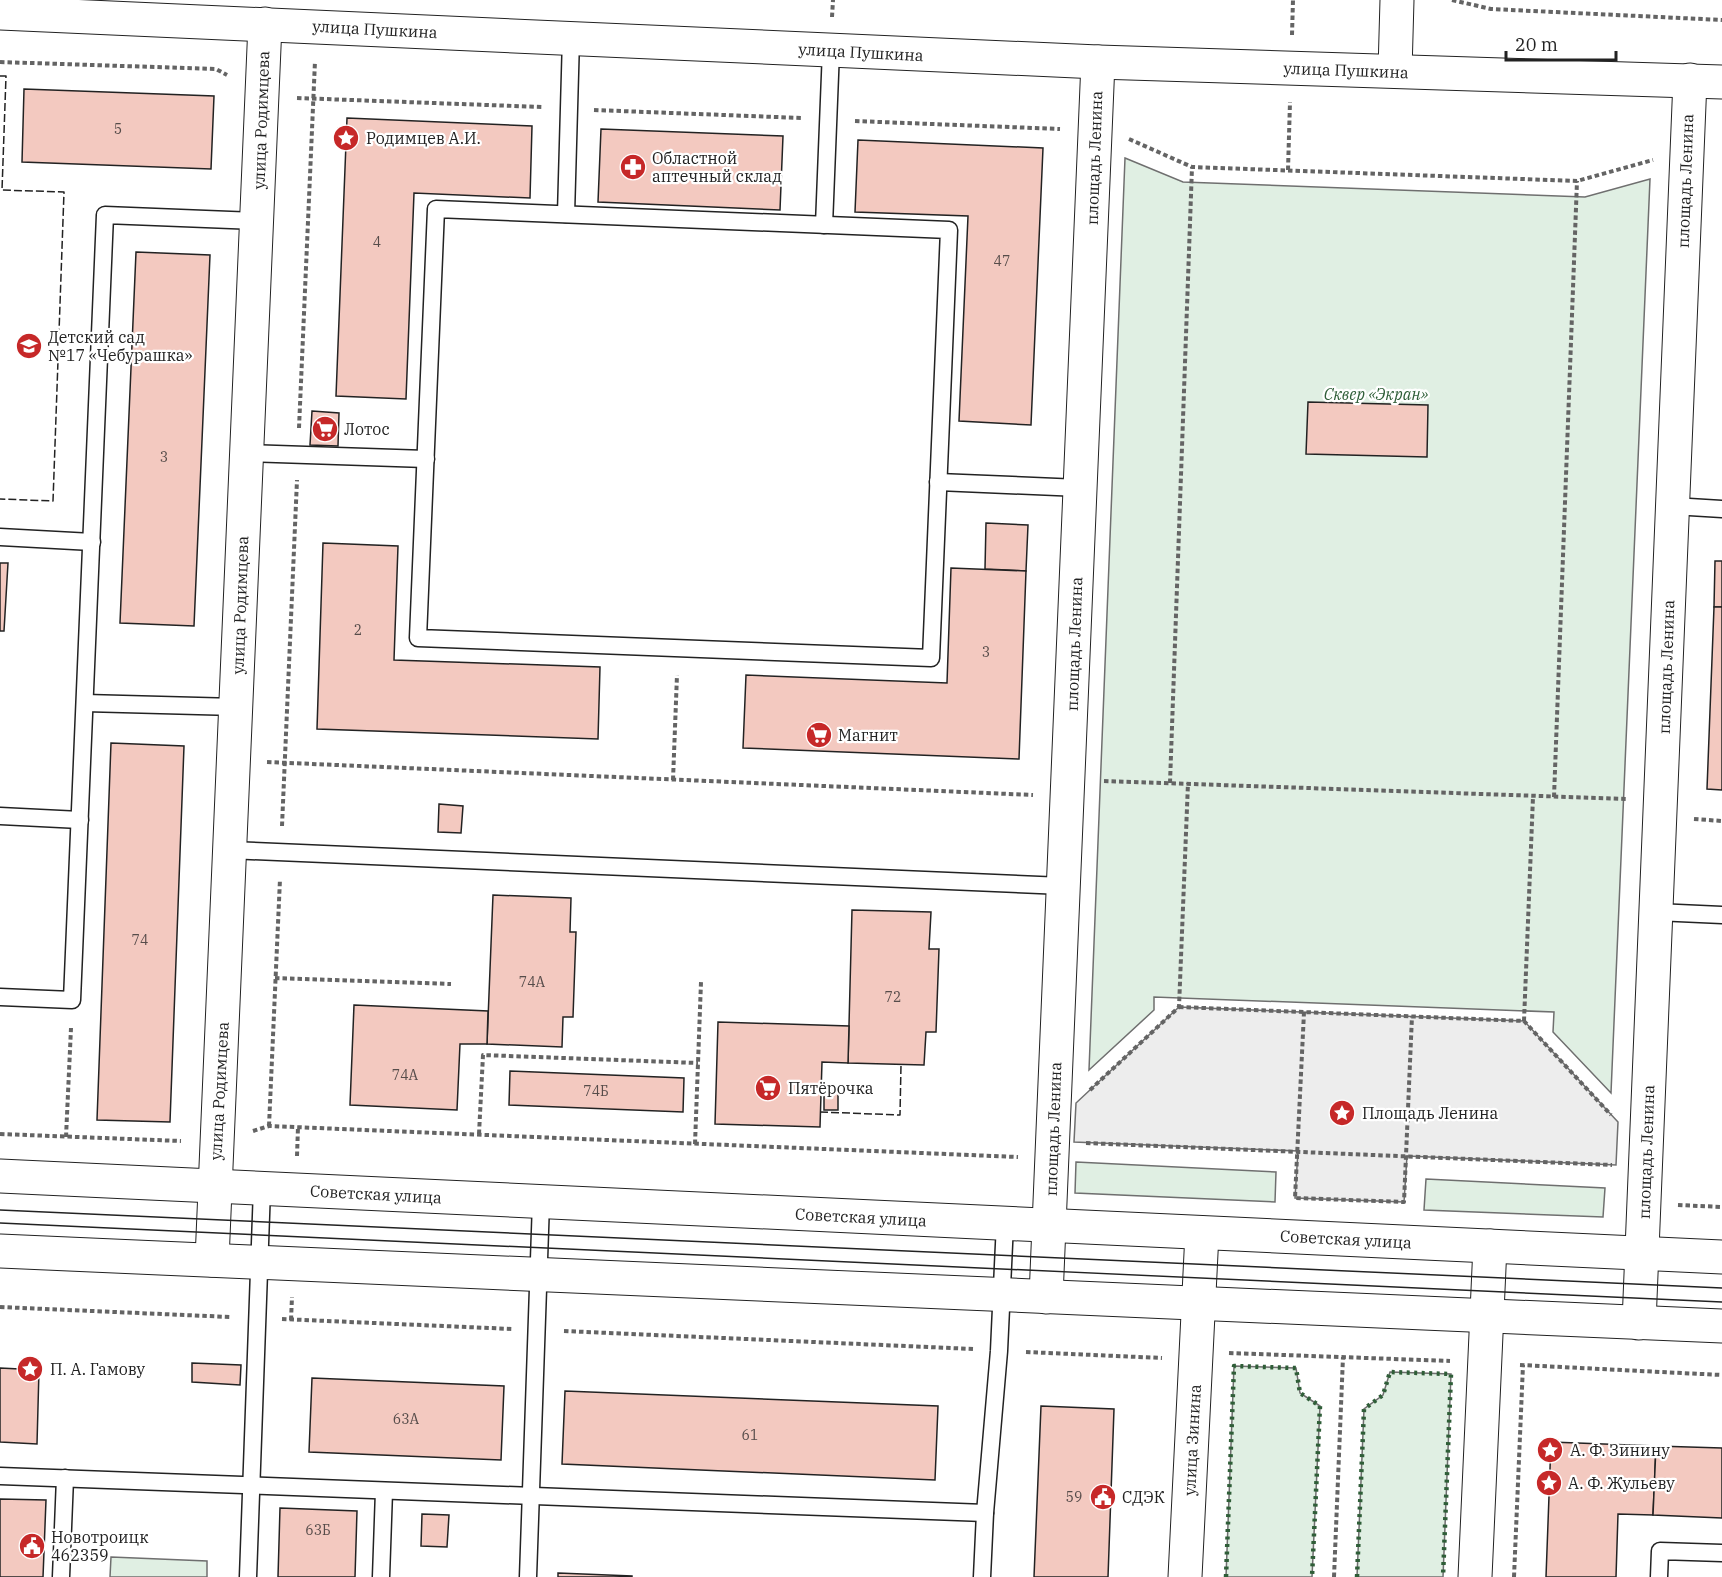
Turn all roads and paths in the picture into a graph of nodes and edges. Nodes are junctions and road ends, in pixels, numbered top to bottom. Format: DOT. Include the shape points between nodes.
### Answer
graph roads {
  1 [pos="1397,0"];
  2 [pos="1452,0"];
  3 [pos="0,13"];
  4 [pos="1722,20"];
  5 [pos="266,24"];
  6 [pos="317,26"];
  7 [pos="571,38"];
  8 [pos="831,50"];
  9 [pos="0,62"];
  10 [pos="1098,62"];
  11 [pos="1395,71"];
  12 [pos="1690,80"];
  13 [pos="1722,82"];
  14 [pos="262,96"];
  15 [pos="313,98"];
  16 [pos="569,109"];
  17 [pos="828,120"];
  18 [pos="1095,130"];
  19 [pos="1686,158"];
  20 [pos="1192,167"];
  21 [pos="1577,181"];
  22 [pos="566,214"];
  23 [pos="257,221"];
  24 [pos="824,225"];
  25 [pos="247,453"];
  26 [pos="298,454"];
  27 [pos="426,459"];
  28 [pos="938,482"];
  29 [pos="1080,488"];
  30 [pos="1672,506"];
  31 [pos="1722,509"];
  32 [pos="0,537"];
  33 [pos="92,542"];
  34 [pos="678,648"];
  35 [pos="85,703"];
  36 [pos="236,707"];
  37 [pos="234,760"];
  38 [pos="285,763"];
  39 [pos="673,780"];
  40 [pos="1170,783"];
  41 [pos="1188,783"];
  42 [pos="1067,796"];
  43 [pos="1533,796"];
  44 [pos="1554,796"];
  45 [pos="1633,799"];
  46 [pos="0,816"];
  47 [pos="80,820"];
  48 [pos="230,850"];
  49 [pos="281,853"];
  50 [pos="1063,886"];
  51 [pos="1656,912"];
  52 [pos="1722,915"];
  53 [pos="275,978"];
  54 [pos="701,982"];
  55 [pos="451,984"];
  56 [pos="0,997"];
  57 [pos="72,1000"];
  58 [pos="1179,1007"];
  59 [pos="1304,1012"];
  60 [pos="1412,1016"];
  61 [pos="1524,1021"];
  62 [pos="698,1063"];
  63 [pos="1084,1095"];
  64 [pos="1618,1122"];
  65 [pos="269,1126"];
  66 [pos="298,1127"];
  67 [pos="0,1134"];
  68 [pos="479,1134"];
  69 [pos="66,1137"];
  70 [pos="217,1143"];
  71 [pos="695,1144"];
  72 [pos="1063,1150"];
  73 [pos="1298,1151"];
  74 [pos="1406,1156"];
  75 [pos="297,1158"];
  76 [pos="1616,1165"];
  77 [pos="0,1176"];
  78 [pos="215,1186"];
  79 [pos="262,1188"];
  80 [pos="541,1202"];
  81 [pos="1644,1203"];
  82 [pos="1722,1207"];
  83 [pos="1005,1223"];
  84 [pos="1049,1225"];
  85 [pos="1202,1233"];
  86 [pos="1490,1246"];
  87 [pos="0,1251"];
  88 [pos="1642,1253"];
  89 [pos="1722,1257"];
  90 [pos="212,1260"];
  91 [pos="260,1263"];
  92 [pos="538,1275"];
  93 [pos="1002,1295"];
  94 [pos="1046,1297"];
  95 [pos="1199,1303"];
  96 [pos="0,1307"];
  97 [pos="1487,1316"];
  98 [pos="258,1318"];
  99 [pos="1639,1323"];
  100 [pos="1722,1326"];
  101 [pos="536,1330"];
  102 [pos="999,1351"];
  103 [pos="1222,1352"];
  104 [pos="1343,1357"];
  105 [pos="1171,1358"];
  106 [pos="1485,1363"];
  107 [pos="1523,1365"];
  108 [pos="1722,1375"];
  109 [pos="0,1476"];
  110 [pos="65,1478"];
  111 [pos="252,1486"];
  112 [pos="384,1491"];
  113 [pos="531,1496"];
  114 [pos="985,1513"];
  115 [pos="1722,1553"];
  116 [pos="61,1577"];
  117 [pos="249,1577"];
  118 [pos="381,1577"];
  119 [pos="528,1577"];
  120 [pos="982,1577"];
  121 [pos="1185,1577"];
  122 [pos="1334,1577"];
  123 [pos="1475,1577"];
  124 [pos="1514,1577"];
  125 [pos="1659,1577"];
  1 -- 11 [label="street"];
  2 -- 4 [label="path" via="1491,9"];
  3 -- 5 [label="street, улица Пушкина"];
  5 -- 6 [label="street, улица Пушкина"];
  5 -- 14 [label="street, улица Родимцева"];
  6 -- 7 [label="street, улица Пушкина"];
  6 -- 15 [label="path"];
  7 -- 8 [label="street, улица Пушкина"];
  7 -- 16 [label="lane"];
  8 -- 10 [label="street, улица Пушкина"];
  8 -- 17 [label="lane"];
  9 -- 14 [label="path" via="216,69"];
  10 -- 11 [label="street, улица Пушкина"];
  10 -- 18 [label="street, площадь Ленина"];
  11 -- 12 [label="street, улица Пушкина"];
  12 -- 13 [label="street, улица Пушкина"];
  12 -- 19 [label="street, площадь Ленина"];
  14 -- 15 [label="path"];
  14 -- 23 [label="street, улица Родимцева"];
  15 -- 16 [label="path"];
  15 -- 26 [label="path"];
  16 -- 17 [label="path"];
  16 -- 22 [label="lane"];
  17 -- 18 [label="path"];
  17 -- 24 [label="lane"];
  18 -- 20 [label="path" via="1114,132"];
  18 -- 29 [label="street, площадь Ленина"];
  19 -- 21 [label="path" via="1662,158"];
  19 -- 30 [label="street, площадь Ленина"];
  20 -- 21 [label="path"];
  20 -- 40 [label="path"];
  21 -- 44 [label="path"];
  22 -- 24 [label="lane"];
  22 -- 27 [label="lane" via="436,209"];
  23 -- 25 [label="street, улица Родимцева"];
  23 -- 33 [label="lane" via="105,215"];
  24 -- 28 [label="lane" via="949,230"];
  25 -- 26 [label="lane"];
  25 -- 36 [label="street, улица Родимцева"];
  26 -- 27 [label="lane"];
  26 -- 38 [label="path"];
  27 -- 34 [label="lane" via="418,638"];
  28 -- 29 [label="lane"];
  28 -- 34 [label="lane" via="931,658"];
  29 -- 42 [label="street, площадь Ленина"];
  30 -- 31 [label="lane"];
  30 -- 51 [label="street, площадь Ленина"];
  32 -- 33 [label="lane"];
  33 -- 35 [label="lane"];
  34 -- 39 [label="path"];
  35 -- 36 [label="lane"];
  35 -- 47 [label="lane"];
  36 -- 37 [label="street, улица Родимцева"];
  37 -- 38 [label="path"];
  37 -- 48 [label="street, улица Родимцева"];
  38 -- 39 [label="path"];
  38 -- 49 [label="path"];
  39 -- 42 [label="path"];
  40 -- 41 [label="path"];
  40 -- 42 [label="path" via="1088,780"];
  41 -- 43 [label="path"];
  41 -- 58 [label="path"];
  42 -- 50 [label="street, площадь Ленина"];
  43 -- 44 [label="path"];
  43 -- 61 [label="path"];
  44 -- 45 [label="path"];
  46 -- 47 [label="lane"];
  47 -- 57 [label="lane"];
  48 -- 49 [label="lane"];
  48 -- 70 [label="street, улица Родимцева"];
  49 -- 50 [label="lane"];
  49 -- 53 [label="path"];
  50 -- 72 [label="street, площадь Ленина"];
  51 -- 52 [label="lane"];
  51 -- 81 [label="street, площадь Ленина"];
  53 -- 55 [label="path"];
  53 -- 65 [label="path"];
  54 -- 62 [label="path"];
  56 -- 57 [label="lane"];
  57 -- 69 [label="path"];
  58 -- 59 [label="path"];
  58 -- 63 [label="path"];
  59 -- 60 [label="path"];
  59 -- 73 [label="path"];
  60 -- 61 [label="path"];
  60 -- 74 [label="path"];
  61 -- 64 [label="path"];
  62 -- 68 [label="path" via="483,1055"];
  62 -- 71 [label="path"];
  65 -- 66 [label="path"];
  65 -- 70 [label="path"];
  66 -- 68 [label="path"];
  66 -- 75 [label="path"];
  67 -- 69 [label="path"];
  68 -- 71 [label="path"];
  69 -- 70 [label="path"];
  70 -- 78 [label="street, улица Родимцева"];
  71 -- 72 [label="path"];
  72 -- 73 [label="path"];
  72 -- 84 [label="street, площадь Ленина"];
  73 -- 74 [label="path"];
  73 -- 74 [label="path" via="1295,1198 1404,1202"];
  74 -- 76 [label="path"];
  77 -- 78 [label="street, Советская улица"];
  78 -- 79 [label="street, Советская улица"];
  78 -- 90 [label="street, улица Родимцева"];
  79 -- 80 [label="street, Советская улица"];
  79 -- 91 [label="lane"];
  80 -- 83 [label="street, Советская улица"];
  80 -- 92 [label="lane"];
  81 -- 82 [label="path"];
  81 -- 88 [label="street, площадь Ленина"];
  83 -- 84 [label="street, Советская улица"];
  83 -- 93 [label="lane"];
  84 -- 85 [label="street, Советская улица"];
  84 -- 94 [label="street, площадь Ленина"];
  85 -- 86 [label="street, Советская улица"];
  85 -- 95 [label="street, улица Зинина"];
  86 -- 88 [label="street, Советская улица"];
  86 -- 97 [label="street"];
  87 -- 90 [label="street"];
  88 -- 89 [label="street, Советская улица"];
  88 -- 99 [label="street, площадь Ленина"];
  90 -- 91 [label="street"];
  91 -- 92 [label="street"];
  91 -- 98 [label="lane"];
  92 -- 93 [label="street"];
  92 -- 101 [label="lane"];
  93 -- 94 [label="street"];
  93 -- 102 [label="lane"];
  94 -- 95 [label="street"];
  95 -- 97 [label="street"];
  95 -- 121 [label="street, улица Зинина"];
  96 -- 98 [label="path"];
  97 -- 99 [label="street"];
  97 -- 106 [label="street"];
  98 -- 101 [label="path"];
  98 -- 111 [label="lane"];
  99 -- 100 [label="street"];
  101 -- 102 [label="path"];
  101 -- 113 [label="lane"];
  102 -- 105 [label="path"];
  102 -- 114 [label="lane"];
  103 -- 104 [label="path"];
  104 -- 106 [label="path"];
  104 -- 122 [label="path"];
  106 -- 107 [label="path"];
  106 -- 123 [label="street"];
  107 -- 108 [label="path"];
  107 -- 124 [label="path"];
  109 -- 110 [label="lane"];
  110 -- 111 [label="lane"];
  110 -- 116 [label="lane"];
  111 -- 112 [label="lane"];
  111 -- 117 [label="lane"];
  112 -- 113 [label="lane"];
  112 -- 118 [label="lane"];
  113 -- 114 [label="lane"];
  113 -- 119 [label="lane"];
  114 -- 120 [label="lane"];
  115 -- 125 [label="lane" via="1660,1551"];
}
